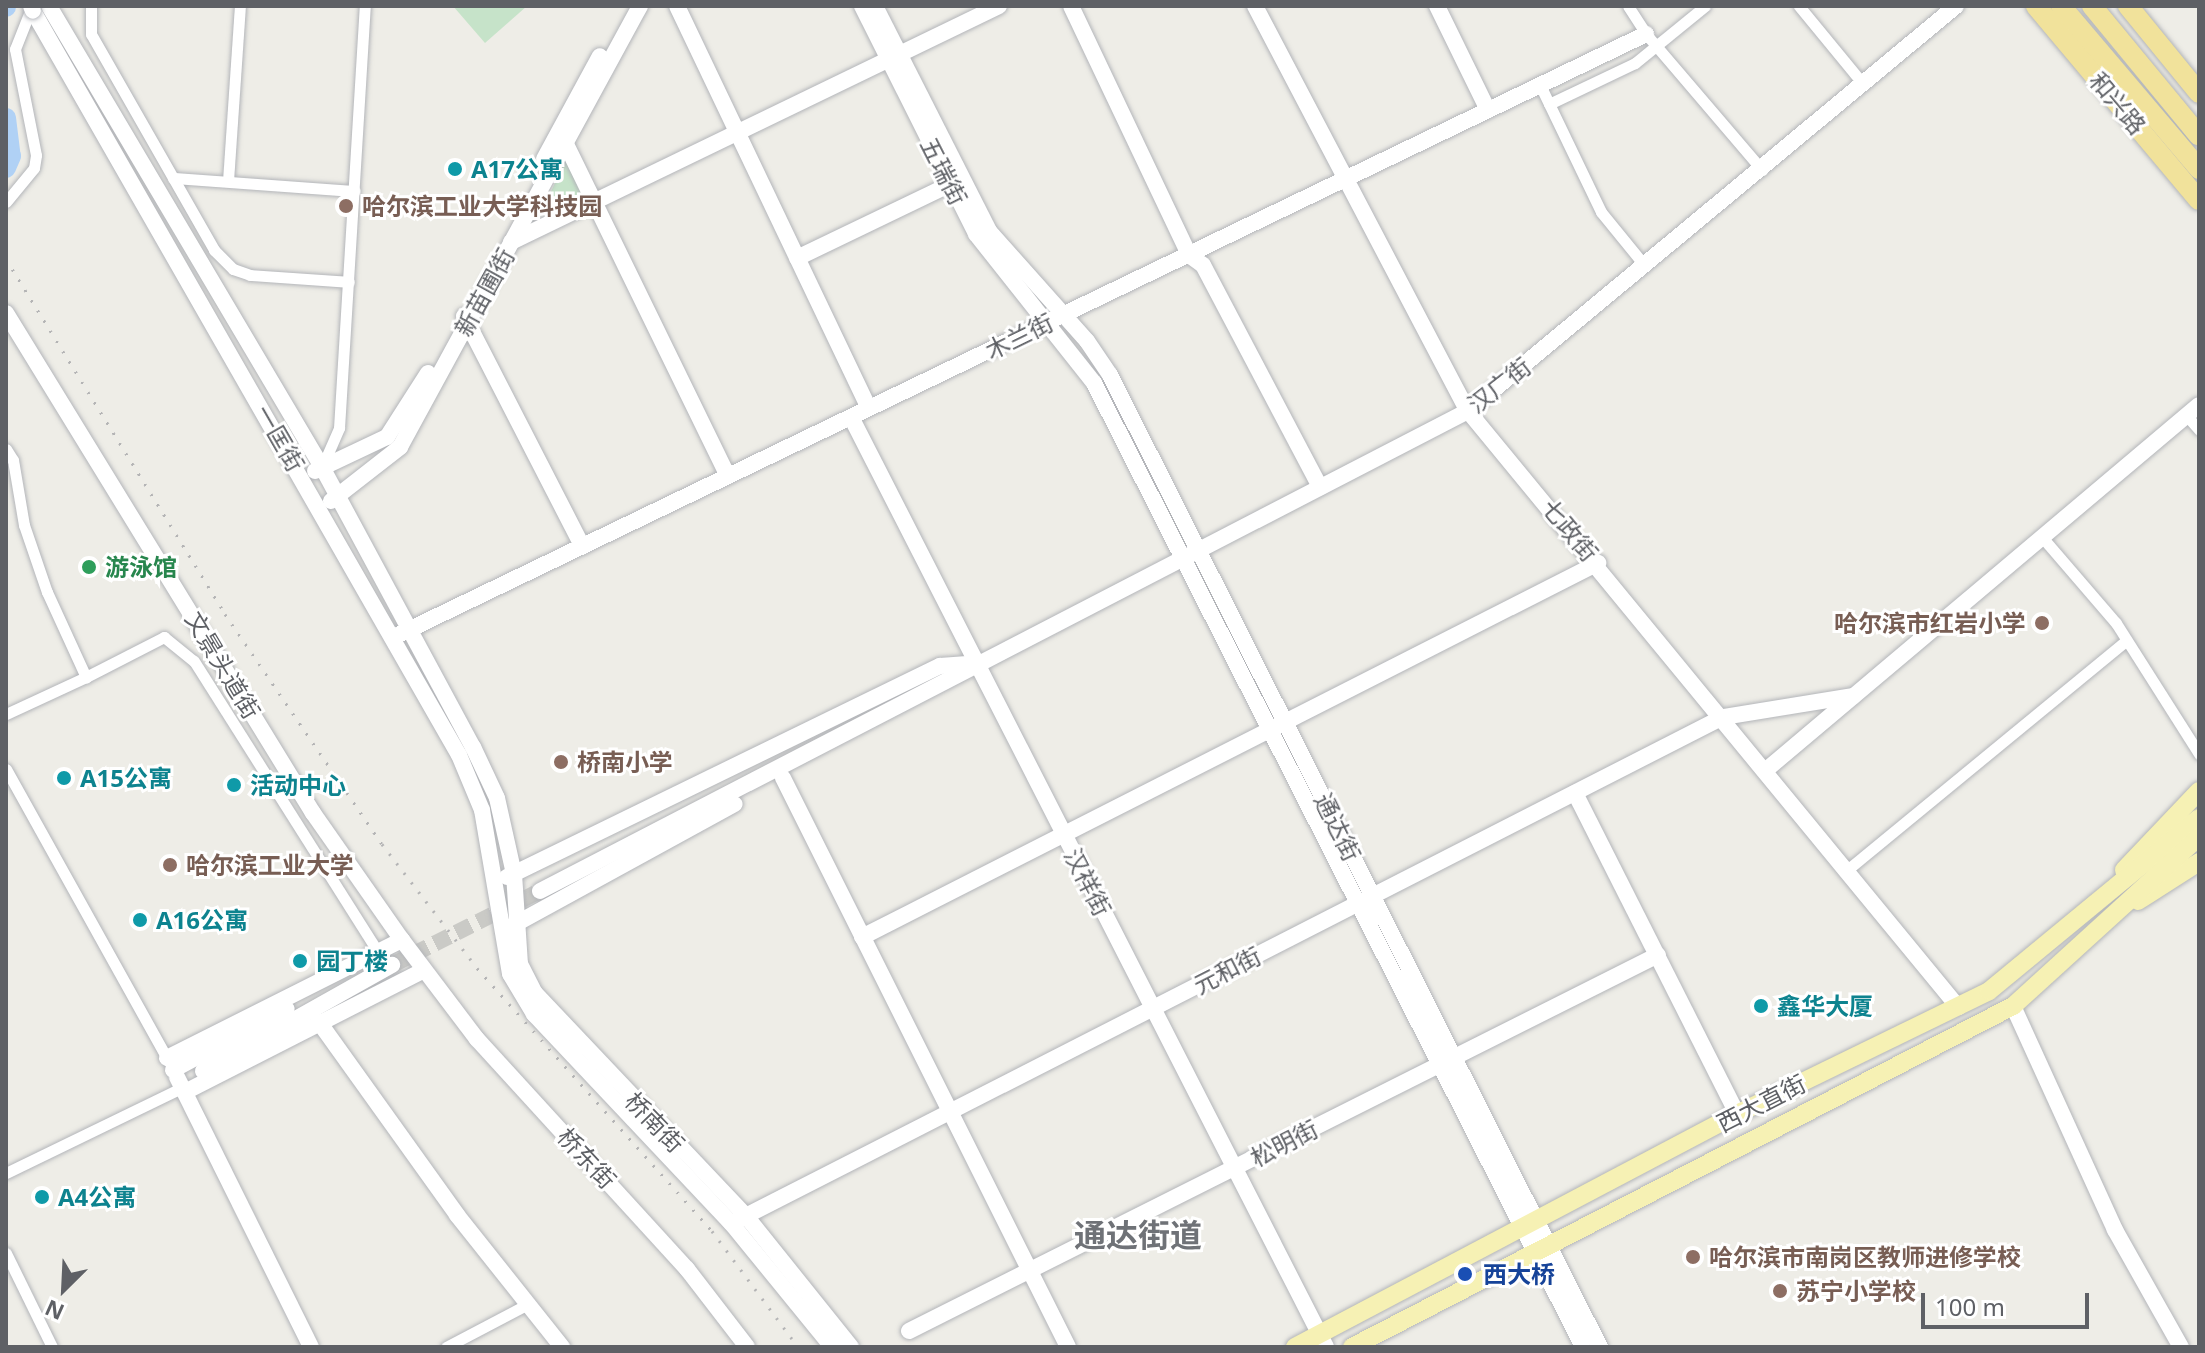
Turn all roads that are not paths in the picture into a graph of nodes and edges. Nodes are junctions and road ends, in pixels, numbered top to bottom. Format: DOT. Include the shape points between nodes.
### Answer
graph roads {
  1 [pos="91,6"];
  2 [pos="240,6"];
  3 [pos="365,6"];
  4 [pos="628,6"];
  5 [pos="640,6"];
  6 [pos="677,6"];
  7 [pos="862,6"];
  8 [pos="875,6"];
  9 [pos="999,6"];
  10 [pos="1071,6"];
  11 [pos="1255,6"];
  12 [pos="1437,6"];
  13 [pos="1628,6"];
  14 [pos="1705,6"];
  15 [pos="1799,6"];
  16 [pos="1956,6"];
  17 [pos="2061,6"];
  18 [pos="2092,6"];
  19 [pos="2103,6"];
  20 [pos="2128,6"];
  21 [pos="36,7"];
  22 [pos="2038,8"];
  23 [pos="1652,41"];
  24 [pos="894,57"];
  25 [pos="2185,76"];
  26 [pos="2127,83"];
  27 [pos="1540,85"];
  28 [pos="1864,85"];
  29 [pos="2199,93"];
  30 [pos="1549,104"];
  31 [pos="1488,110"];
  32 [pos="737,133"];
  33 [pos="562,136"];
  34 [pos="2199,136"];
  35 [pos="2199,169"];
  36 [pos="1762,170"];
  37 [pos="173,178"];
  38 [pos="1345,179"];
  39 [pos="228,181"];
  40 [pos="951,184"];
  41 [pos="355,191"];
  42 [pos="2199,200"];
  43 [pos="6,202"];
  44 [pos="592,203"];
  45 [pos="506,244"];
  46 [pos="1189,255"];
  47 [pos="797,258"];
  48 [pos="1645,266"];
  49 [pos="349,282"];
  50 [pos="6,313"];
  51 [pos="1063,315"];
  52 [pos="464,318"];
  53 [pos="1046,323"];
  54 [pos="869,408"];
  55 [pos="2193,410"];
  56 [pos="1468,411"];
  57 [pos="851,417"];
  58 [pos="2199,430"];
  59 [pos="6,449"];
  60 [pos="322,467"];
  61 [pos="728,476"];
  62 [pos="303,478"];
  63 [pos="1320,487"];
  64 [pos="338,497"];
  65 [pos="320,509"];
  66 [pos="2042,537"];
  67 [pos="582,546"];
  68 [pos="1199,548"];
  69 [pos="1181,557"];
  70 [pos="1598,563"];
  71 [pos="400,634"];
  72 [pos="2126,641"];
  73 [pos="977,664"];
  74 [pos="86,677"];
  75 [pos="1853,696"];
  76 [pos="6,714"];
  77 [pos="1723,717"];
  78 [pos="1286,721"];
  79 [pos="1269,730"];
  80 [pos="2199,754"];
  81 [pos="6,769"];
  82 [pos="1766,770"];
  83 [pos="783,778"];
  84 [pos="2199,791"];
  85 [pos="1575,793"];
  86 [pos="2199,818"];
  87 [pos="1064,834"];
  88 [pos="2199,837"];
  89 [pos="2172,851"];
  90 [pos="2199,862"];
  91 [pos="1847,870"];
  92 [pos="514,874"];
  93 [pos="495,883"];
  94 [pos="538,887"];
  95 [pos="1365,900"];
  96 [pos="2092,918"];
  97 [pos="515,923"];
  98 [pos="499,933"];
  99 [pos="862,937"];
  100 [pos="402,940"];
  101 [pos="1658,955"];
  102 [pos="386,957"];
  103 [pos="424,970"];
  104 [pos="2013,1006"];
  105 [pos="1958,1007"];
  106 [pos="1153,1008"];
  107 [pos="319,1022"];
  108 [pos="1448,1061"];
  109 [pos="178,1078"];
  110 [pos="950,1112"];
  111 [pos="1737,1114"];
  112 [pos="1234,1168"];
  113 [pos="6,1173"];
  114 [pos="738,1220"];
  115 [pos="1532,1225"];
  116 [pos="1544,1250"];
  117 [pos="6,1253"];
  118 [pos="1029,1271"];
  119 [pos="526,1305"];
  120 [pos="909,1331"];
  121 [pos="1322,1341"];
  122 [pos="52,1347"];
  123 [pos="311,1347"];
  124 [pos="446,1347"];
  125 [pos="562,1347"];
  126 [pos="747,1347"];
  127 [pos="832,1347"];
  128 [pos="851,1347"];
  129 [pos="1068,1347"];
  130 [pos="1295,1347"];
  131 [pos="1352,1347"];
  132 [pos="1583,1347"];
  133 [pos="1600,1347"];
  134 [pos="2181,1347"];
  1 -- 37 [label="street" via="91,34"];
  2 -- 39 [label="street"];
  3 -- 41 [label="street"];
  4 -- 33 [label="street, 新苗圃街"];
  5 -- 33 [label="street, 新苗圃街"];
  6 -- 32 [label="street"];
  7 -- 24 [label="street, 五瑞街"];
  8 -- 24 [label="street, 五瑞街"];
  9 -- 24 [label="street"];
  10 -- 46 [label="street"];
  11 -- 38 [label="street, 七政街"];
  12 -- 31 [label="street"];
  13 -- 23 [label="street"];
  14 -- 23 [label="street"];
  15 -- 28 [label="street"];
  16 -- 28 [label="street, 汉广街"];
  17 -- 26 [label="highway, 和兴路"];
  18 -- 34 [label="highway, 和兴路"];
  19 -- 25 [label="highway"];
  20 -- 25 [label="highway"];
  21 -- 43 [label="street" via="15,49 36,155 26,180"];
  21 -- 60 [label="street, 一匡街"];
  21 -- 62 [label="street, 一匡街"];
  22 -- 26 [label="highway"];
  22 -- 42 [label="highway, 和兴路"];
  23 -- 27 [label="street, 木兰街"];
  23 -- 30 [label="street"];
  23 -- 36 [label="street"];
  24 -- 32 [label="street"];
  24 -- 40 [label="street, 五瑞街"];
  24 -- 51 [label="street, 五瑞街" via="989,231"];
  25 -- 29 [label="highway"];
  26 -- 35 [label="highway"];
  27 -- 30 [label="street"];
  27 -- 31 [label="street, 木兰街"];
  28 -- 36 [label="street, 汉广街"];
  30 -- 48 [label="street" via="1601,212"];
  31 -- 38 [label="street, 木兰街"];
  32 -- 44 [label="street"];
  32 -- 47 [label="street"];
  33 -- 44 [label="street"];
  33 -- 45 [label="street, 新苗圃街"];
  36 -- 48 [label="street, 汉广街"];
  37 -- 39 [label="street"];
  37 -- 49 [label="street" via="214,250 233,269 250,275"];
  38 -- 46 [label="street, 木兰街"];
  38 -- 56 [label="street, 七政街"];
  39 -- 41 [label="street"];
  40 -- 47 [label="street"];
  40 -- 53 [label="street, 五瑞街" via="991,257"];
  41 -- 49 [label="street"];
  44 -- 45 [label="street"];
  44 -- 61 [label="street"];
  45 -- 52 [label="street, 新苗圃街"];
  46 -- 51 [label="street, 木兰街"];
  46 -- 63 [label="street" via="1203,265"];
  47 -- 54 [label="street"];
  48 -- 56 [label="street, 汉广街"];
  49 -- 60 [label="street" via="339,428"];
  50 -- 100 [label="street, 文景头道街" via="313,813"];
  51 -- 53 [label="street, 木兰街"];
  51 -- 68 [label="street, 通达街" via="1110,375"];
  52 -- 60 [label="street, 新苗圃街" via="397,427 371,448"];
  52 -- 64 [label="street, 新苗圃街" via="400,447"];
  52 -- 67 [label="street"];
  53 -- 54 [label="street, 木兰街"];
  53 -- 69 [label="street, 通达街" via="1094,383"];
  54 -- 57 [label="street, 木兰街"];
  55 -- 58 [label="street"];
  55 -- 66 [label="street"];
  56 -- 63 [label="street, 汉广街"];
  56 -- 70 [label="street, 七政街"];
  57 -- 61 [label="street, 木兰街"];
  57 -- 73 [label="street, 汉祥街"];
  59 -- 74 [label="street" via="47,592"];
  60 -- 62 [label="street, 新苗圃街"];
  60 -- 64 [label="street, 一匡街"];
  61 -- 67 [label="street, 木兰街"];
  62 -- 65 [label="street, 一匡街"];
  63 -- 68 [label="street, 汉广街"];
  64 -- 65 [label="street, 新苗圃街"];
  64 -- 71 [label="street, 一匡街"];
  65 -- 71 [label="street, 一匡街"];
  66 -- 72 [label="street"];
  66 -- 75 [label="street"];
  67 -- 71 [label="street, 木兰街"];
  68 -- 69 [label="street, 汉广街"];
  68 -- 78 [label="street, 通达街"];
  69 -- 73 [label="street, 汉广街"];
  69 -- 79 [label="street, 通达街"];
  70 -- 77 [label="street, 七政街"];
  70 -- 78 [label="street"];
  71 -- 92 [label="street, 一匡街" via="497,798"];
  71 -- 93 [label="street, 一匡街" via="482,810"];
  72 -- 80 [label="street"];
  72 -- 91 [label="street"];
  73 -- 83 [label="street, 汉广街" via="960,686"];
  73 -- 87 [label="street, 汉祥街"];
  73 -- 92 [label="street, 汉广街" via="940,666"];
  73 -- 94 [label="street, 汉广街"];
  74 -- 76 [label="street"];
  74 -- 102 [label="street" via="164,637 194,661"];
  75 -- 77 [label="street, 元和街"];
  75 -- 82 [label="street"];
  77 -- 82 [label="street, 七政街"];
  77 -- 85 [label="street, 元和街"];
  78 -- 79 [label="street"];
  78 -- 95 [label="street, 通达街"];
  79 -- 87 [label="street"];
  79 -- 95 [label="street, 通达街"];
  81 -- 109 [label="street"];
  82 -- 91 [label="street, 七政街"];
  83 -- 97 [label="street, 汉广街"];
  83 -- 99 [label="street"];
  84 -- 96 [label="main road"];
  85 -- 95 [label="street, 元和街"];
  85 -- 101 [label="street"];
  86 -- 89 [label="main road, 西大直街"];
  87 -- 99 [label="street"];
  87 -- 106 [label="street, 汉祥街"];
  88 -- 89 [label="main road, 西大直街"];
  89 -- 96 [label="main road, 西大直街"];
  90 -- 96 [label="main road"];
  91 -- 105 [label="street, 七政街"];
  92 -- 93 [label="street, 汉广街"];
  92 -- 97 [label="street, 桥南街"];
  93 -- 98 [label="street, 桥南街"];
  95 -- 106 [label="street, 元和街"];
  95 -- 108 [label="street, 通达街"];
  96 -- 104 [label="main road, 西大直街"];
  96 -- 105 [label="main road, 西大直街"];
  97 -- 98 [label="street, 汉广街"];
  97 -- 114 [label="street, 桥南街" via="520,964 548,1012"];
  98 -- 114 [label="street, 桥南街" via="510,974 534,1014"];
  99 -- 110 [label="street"];
  100 -- 102 [label="street"];
  100 -- 103 [label="street, 文景头道街"];
  101 -- 108 [label="street, 松明街"];
  101 -- 111 [label="street"];
  102 -- 109 [label="street"];
  102 -- 109 [label="street"];
  103 -- 107 [label="street"];
  103 -- 126 [label="street, 桥东街" via="477,1039 687,1269"];
  104 -- 116 [label="main road, 西大直街"];
  104 -- 134 [label="street" via="2115,1230"];
  105 -- 111 [label="main road, 西大直街"];
  106 -- 110 [label="street, 元和街"];
  106 -- 112 [label="street, 汉祥街"];
  107 -- 109 [label="street"];
  107 -- 119 [label="street"];
  108 -- 112 [label="street, 松明街"];
  108 -- 115 [label="street, 通达街"];
  109 -- 113 [label="street"];
  109 -- 123 [label="street"];
  110 -- 114 [label="street, 元和街"];
  110 -- 118 [label="street"];
  111 -- 115 [label="main road, 西大直街"];
  112 -- 118 [label="street, 松明街"];
  112 -- 121 [label="street, 汉祥街"];
  114 -- 127 [label="street, 桥南街"];
  114 -- 128 [label="street, 桥南街"];
  115 -- 116 [label="street, 通达街"];
  115 -- 121 [label="main road, 西大直街"];
  116 -- 131 [label="main road, 西大直街"];
  116 -- 132 [label="street, 通达街"];
  116 -- 133 [label="street, 通达街"];
  117 -- 122 [label="street"];
  118 -- 120 [label="street, 松明街"];
  118 -- 129 [label="street"];
  119 -- 124 [label="street"];
  119 -- 125 [label="street"];
  121 -- 130 [label="main road, 西大直街"];
}
